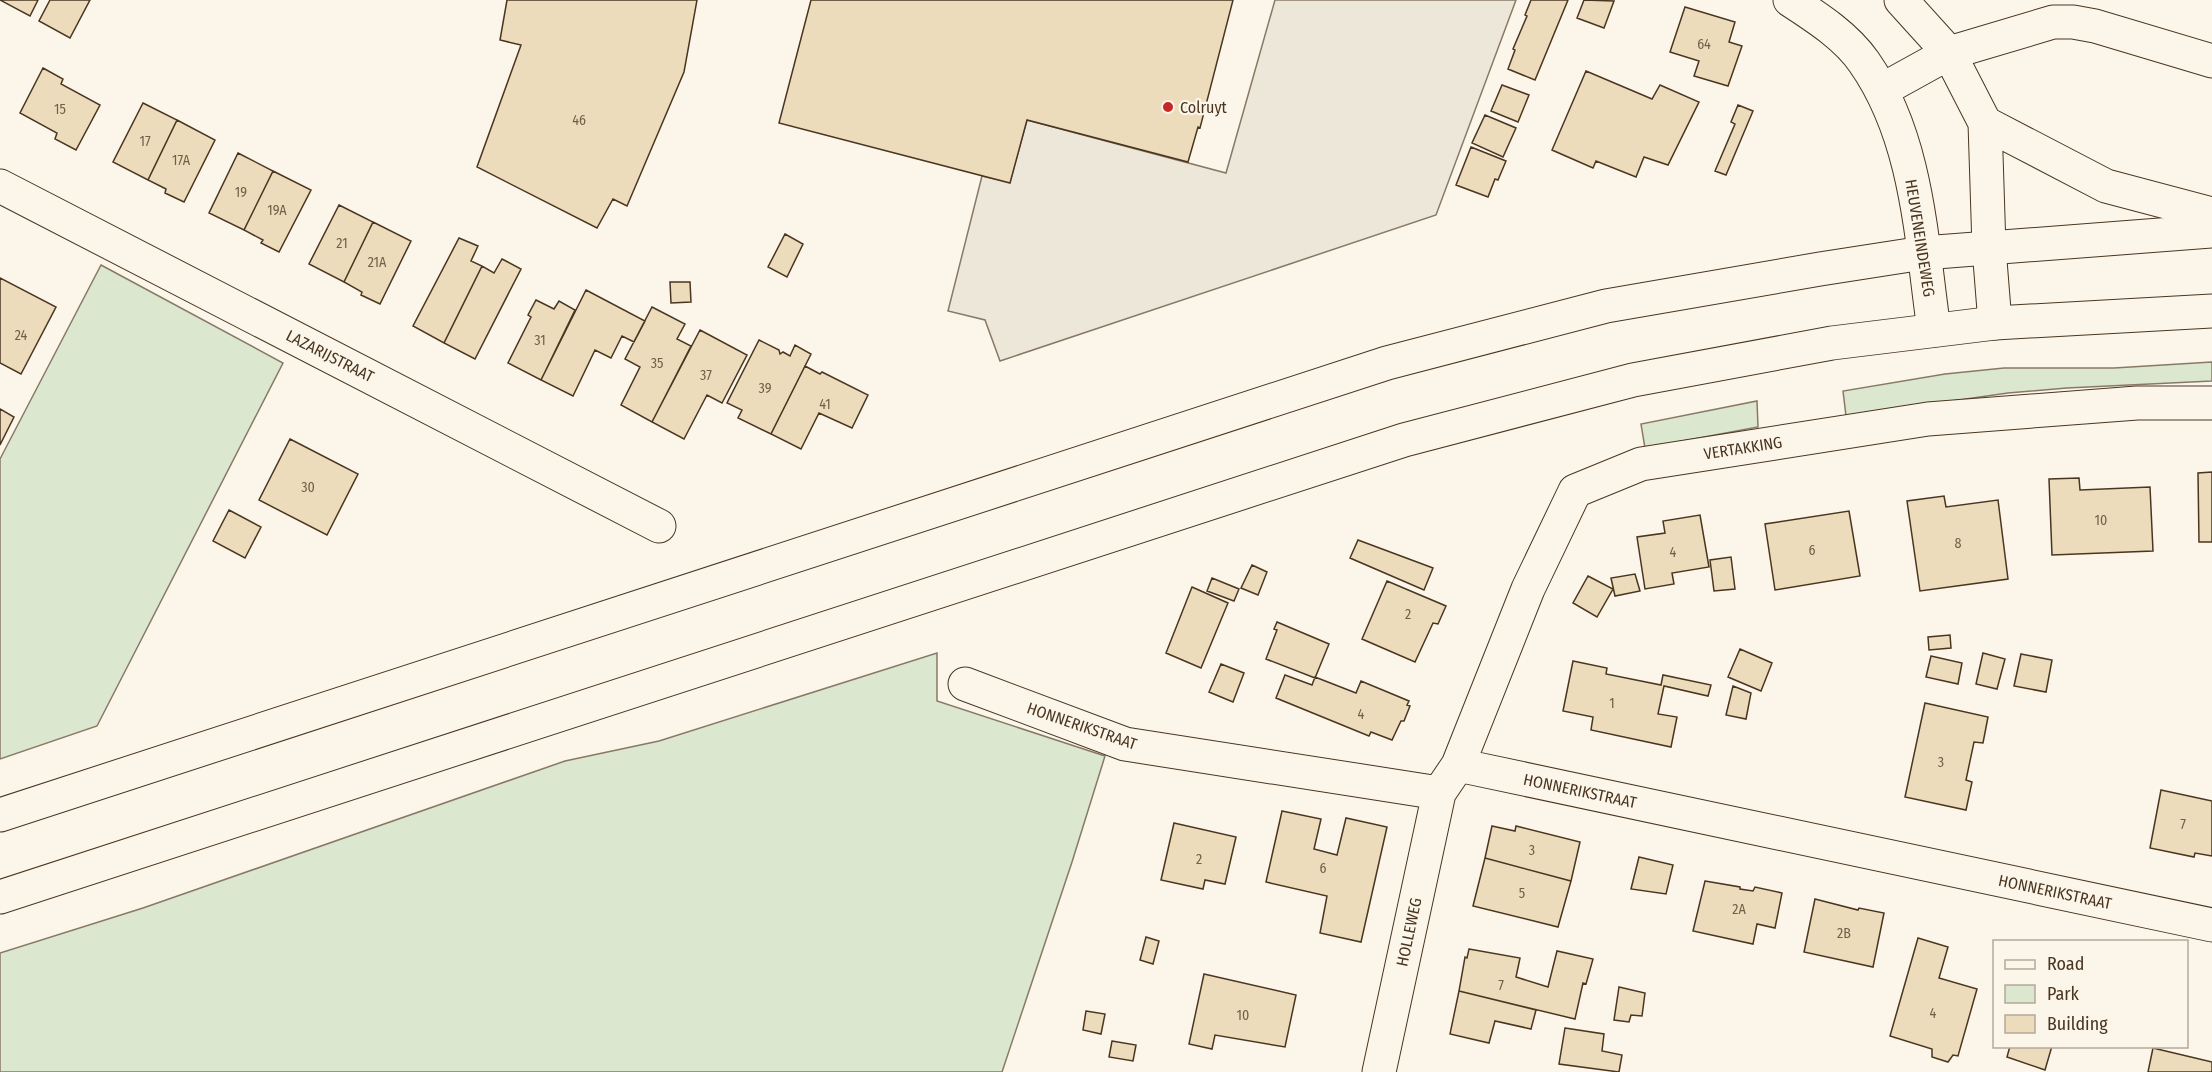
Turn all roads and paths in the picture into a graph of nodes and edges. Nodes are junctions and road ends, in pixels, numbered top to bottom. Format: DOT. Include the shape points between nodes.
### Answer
graph roads {
  1 [pos="1790,0"];
  2 [pos="1901,0"];
  3 [pos="1949,53"];
  4 [pos="2212,61"];
  5 [pos="1882,90"];
  6 [pos="1985,123"];
  7 [pos="0,186"];
  8 [pos="2212,214"];
  9 [pos="2212,231"];
  10 [pos="1989,248"];
  11 [pos="1923,254"];
  12 [pos="2212,310"];
  13 [pos="1995,323"];
  14 [pos="1934,330"];
  15 [pos="2212,403"];
  16 [pos="659,526"];
  17 [pos="965,684"];
  18 [pos="1458,765"];
  19 [pos="1439,793"];
  20 [pos="0,815"];
  21 [pos="0,897"];
  22 [pos="2212,925"];
  23 [pos="1379,1072"];
  1 -- 5 [label="main road, HEUVENEINDEWEG" via="1836,33 1863,60"];
  2 -- 3 [label="main road"];
  3 -- 4 [label="main road" via="2053,22 2073,22"];
  3 -- 5 [label="main road"];
  3 -- 6 [label="main road"];
  5 -- 11 [label="main road, HEUVENEINDEWEG" via="1898,127 1912,177"];
  6 -- 8 [label="main road" via="2106,186"];
  6 -- 10 [label="main road"];
  7 -- 16 [label="main road, LAZARIJSTRAAT"];
  9 -- 10 [label="main road"];
  10 -- 11 [label="main road"];
  10 -- 13 [label="main road"];
  11 -- 14 [label="main road, HEUVENEINDEWEG"];
  11 -- 20 [label="main road" via="1605,306 1387,363"];
  12 -- 13 [label="main road"];
  13 -- 14 [label="main road"];
  14 -- 21 [label="main road" via="1822,345 1633,380 1404,440"];
  15 -- 18 [label="main road, VERTAKKING" via="2137,403 1929,419 1641,464 1575,491 1528,589"];
  17 -- 19 [label="main road, HONNERIKSTRAAT" via="1125,744"];
  18 -- 19 [label="main road"];
  18 -- 22 [label="main road, HONNERIKSTRAAT"];
  19 -- 23 [label="main road, HOLLEWEG"];
}
